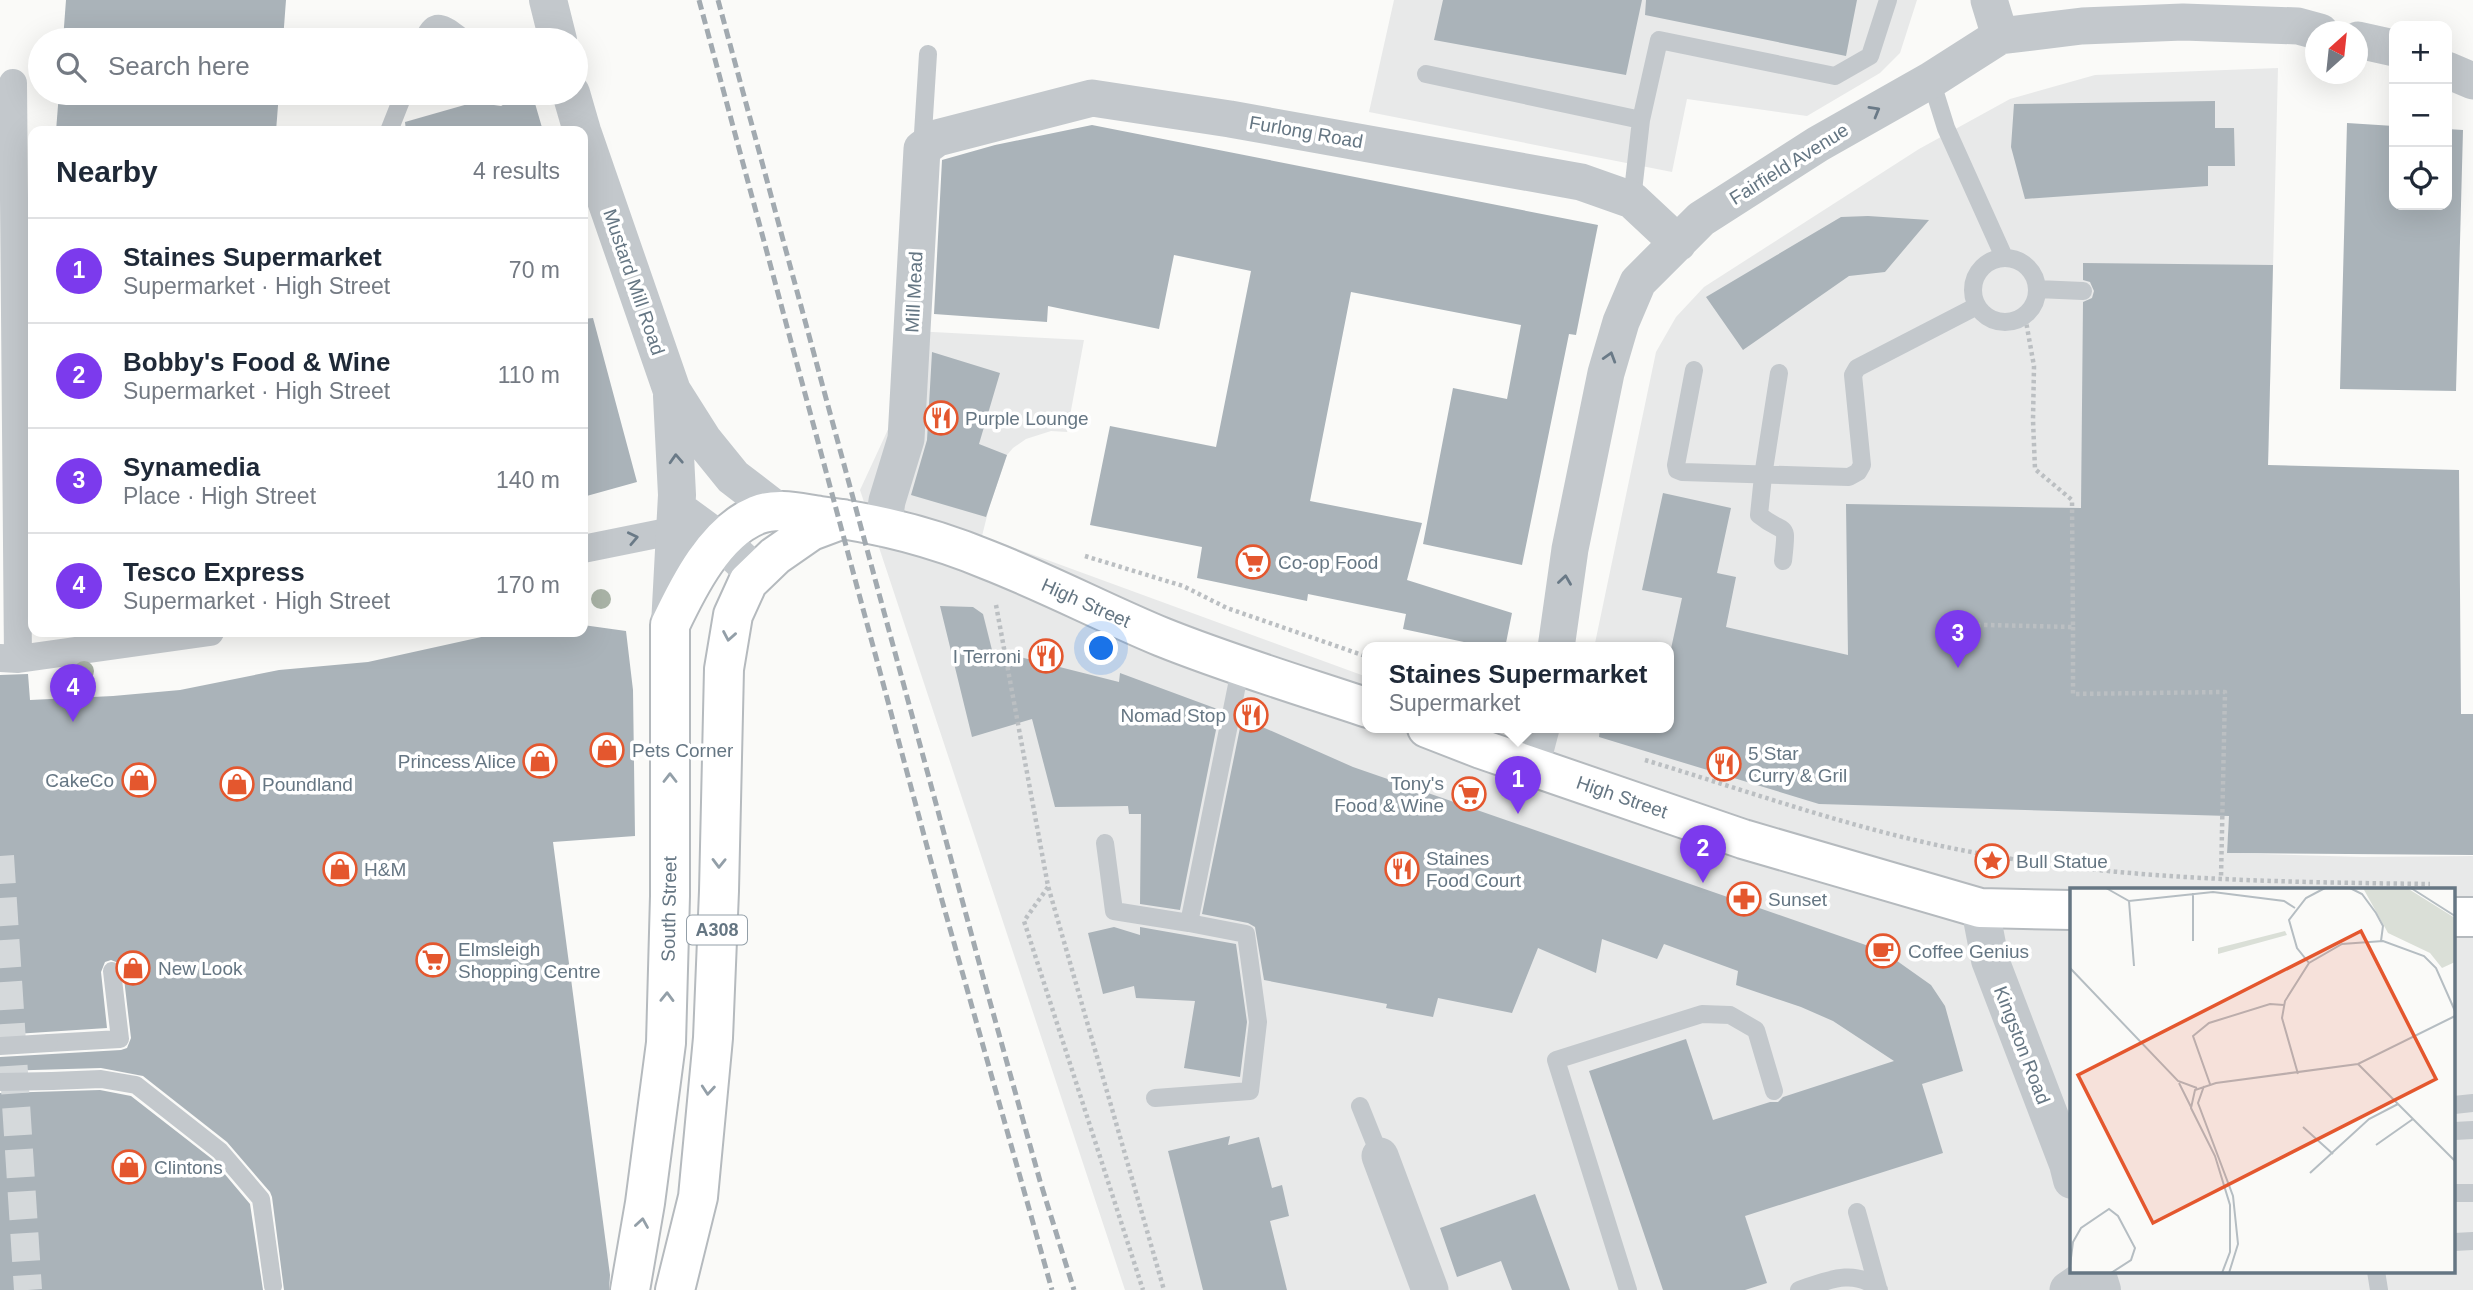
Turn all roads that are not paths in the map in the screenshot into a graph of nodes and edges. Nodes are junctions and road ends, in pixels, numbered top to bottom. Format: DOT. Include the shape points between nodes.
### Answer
graph roads {
  1 [pos="548,0"];
  2 [pos="1888,0"];
  3 [pos="1989,0"];
  4 [pos="430,28"];
  5 [pos="451,28"];
  6 [pos="555,28"];
  7 [pos="2305,28"];
  8 [pos="2000,36"];
  9 [pos="2368,42"];
  10 [pos="2389,47"];
  11 [pos="928,54"];
  12 [pos="2452,72"];
  13 [pos="1426,74"];
  14 [pos="1931,80"];
  15 [pos="2473,81"];
  16 [pos="13,83"];
  17 [pos="399,105"];
  18 [pos="574,105"];
  19 [pos="1641,120"];
  20 [pos="391,126"];
  21 [pos="580,126"];
  22 [pos="922,149"];
  23 [pos="588,150"];
  24 [pos="1632,201"];
  25 [pos="1678,243"];
  26 [pos="2004,257"];
  27 [pos="2038,289"];
  28 [pos="2083,291"];
  29 [pos="1976,306"];
  30 [pos="1695,370"];
  31 [pos="1779,373"];
  32 [pos="672,391"];
  33 [pos="1763,476"];
  34 [pos="776,510"];
  35 [pos="843,519"];
  36 [pos="677,520"];
  37 [pos="883,527"];
  38 [pos="722,541"];
  39 [pos="588,548"];
  40 [pos="1783,561"];
  41 [pos="755,573"];
  42 [pos="670,625"];
  43 [pos="173,637"];
  44 [pos="1557,642"];
  45 [pos="9,659"];
  46 [pos="1241,665"];
  47 [pos="1362,706"];
  48 [pos="1441,733"];
  49 [pos="1540,733"];
  50 [pos="1531,766"];
  51 [pos="1105,844"];
  52 [pos="1980,908"];
  53 [pos="2070,910"];
  54 [pos="1189,923"];
  55 [pos="112,971"];
  56 [pos="0,1046"];
  57 [pos="0,1082"];
  58 [pos="1774,1091"];
  59 [pos="1155,1098"];
  60 [pos="1360,1106"];
  61 [pos="1380,1156"];
  62 [pos="2070,1172"];
  63 [pos="1857,1212"];
  64 [pos="2094,1272"];
  65 [pos="2095,1272"];
  66 [pos="2376,1272"];
  67 [pos="274,1286"];
  68 [pos="685,1286"];
  69 [pos="1879,1289"];
  70 [pos="630,1290"];
  71 [pos="1430,1290"];
  72 [pos="1628,1290"];
  73 [pos="1799,1290"];
  74 [pos="2068,1290"];
  75 [pos="2102,1290"];
  76 [pos="2379,1290"];
  1 -- 6 [label="street"];
  2 -- 19 [label="lane" via="1870,56 1835,76 1660,40"];
  3 -- 8 [label="street"];
  4 -- 5 [label="lane" via="437,23"];
  7 -- 8 [label="street, Fairfield Avenue" via="2183,22 2081,26"];
  8 -- 14 [label="street, Fairfield Avenue"];
  9 -- 10 [label="street"];
  11 -- 22 [label="lane, Mill Mead"];
  12 -- 15 [label="street"];
  13 -- 19 [label="lane"];
  25 -- 14 [label="street, Fairfield Avenue, one-way" via="1701,219 1818,144"];
  14 -- 26 [label="lane" via="1946,128"];
  16 -- 45 [label="street"];
  17 -- 20 [label="lane"];
  18 -- 21 [label="street, Mustard Mill Road"];
  19 -- 24 [label="lane"];
  22 -- 24 [label="street, Furlong Road" via="937,138 1092,98 1230,118 1581,182"];
  22 -- 37 [label="street, Mill Mead" via="906,439"];
  23 -- 32 [label="street, Mustard Mill Road"];
  24 -- 25 [label="street, Furlong Road"];
  44 -- 25 [label="street, Fairfield Avenue, one-way" via="1570,549 1621,322 1638,282"];
  26 -- 27 [label="lane" via="2023,263"];
  26 -- 29 [label="lane" via="1983,266 1977,274 1973,285"];
  27 -- 28 [label="lane"];
  27 -- 29 [label="lane" via="2025,316 2004,323 1984,315"];
  29 -- 33 [label="lane" via="1857,368 1853,375 1862,465 1858,472 1849,477"];
  30 -- 33 [label="lane" via="1677,470"];
  31 -- 33 [label="lane"];
  32 -- 34 [label="street, Mustard Mill Road" via="733,477"];
  36 -- 32 [label="street, Mustard Mill Road, one-way"];
  33 -- 40 [label="lane" via="1759,515 1784,528"];
  34 -- 35 [label="main road, High Street"];
  34 -- 38 [label="main road, A308" via="750,519"];
  35 -- 37 [label="main road, High Street"];
  35 -- 41 [label="main road, A308" via="803,537"];
  36 -- 38 [label="street"];
  39 -- 36 [label="street, one-way"];
  36 -- 42 [label="street, Mustard Mill Road"];
  37 -- 46 [label="main road, High Street" via="987,559 1163,638"];
  38 -- 41 [label="street"];
  38 -- 42 [label="main road, South Street / A308" via="706,559"];
  41 -- 68 [label="main road, A308, one-way" via="733,615 724,669 713,1038"];
  70 -- 42 [label="main road, South Street / A308, one-way" via="666,1043"];
  43 -- 45 [label="street"];
  46 -- 47 [label="main road, High Street"];
  46 -- 54 [label="lane"];
  48 -- 50 [label="main road, High Street"];
  49 -- 50 [label="street"];
  50 -- 52 [label="main road, High Street" via="1743,839"];
  51 -- 54 [label="lane" via="1114,911"];
  52 -- 53 [label="main road, High Street"];
  52 -- 62 [label="street, Kingston Road" via="1990,960"];
  54 -- 59 [label="lane" via="1246,934 1258,1022 1250,1091"];
  55 -- 56 [label="lane, bridge" via="120,1039"];
  57 -- 67 [label="lane, bridge" via="101,1079 136,1085 220,1152 261,1199"];
  58 -- 72 [label="lane" via="1756,1030 1730,1015 1702,1014 1556,1060"];
  60 -- 61 [label="lane"];
  61 -- 71 [label="street"];
  63 -- 69 [label="lane"];
  64 -- 74 [label="street"];
  65 -- 75 [label="street"];
  66 -- 76 [label="lane"];
  69 -- 73 [label="lane" via="1861,1278 1839,1277"];
}
